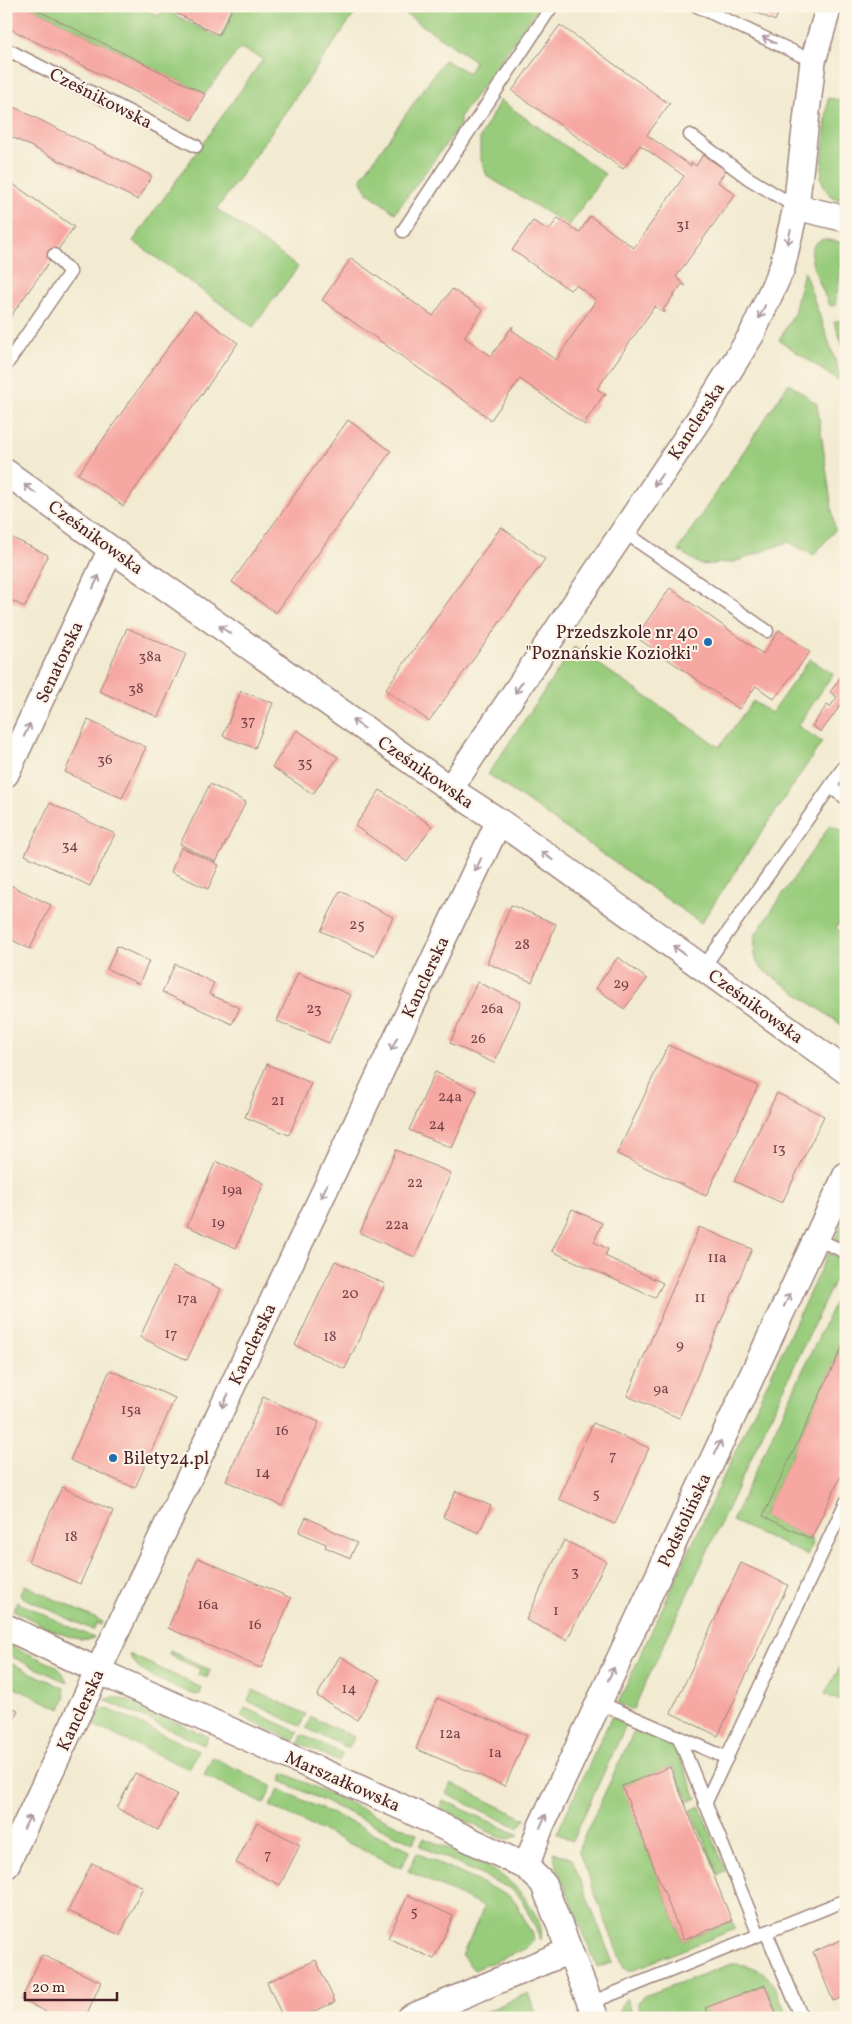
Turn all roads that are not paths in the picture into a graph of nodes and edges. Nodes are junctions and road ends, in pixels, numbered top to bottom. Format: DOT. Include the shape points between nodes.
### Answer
graph roads {
  1 [pos="552,6"];
  2 [pos="697,6"];
  3 [pos="829,6"];
  4 [pos="6,49"];
  5 [pos="814,61"];
  6 [pos="690,134"];
  7 [pos="196,146"];
  8 [pos="796,207"];
  9 [pos="846,219"];
  10 [pos="403,231"];
  11 [pos="54,256"];
  12 [pos="6,365"];
  13 [pos="6,472"];
  14 [pos="623,531"];
  15 [pos="111,550"];
  16 [pos="768,631"];
  17 [pos="846,764"];
  18 [pos="6,774"];
  19 [pos="830,787"];
  20 [pos="450,789"];
  21 [pos="846,798"];
  22 [pos="499,821"];
  23 [pos="703,968"];
  24 [pos="846,1072"];
  25 [pos="846,1175"];
  26 [pos="816,1239"];
  27 [pos="846,1252"];
  28 [pos="846,1502"];
  29 [pos="6,1627"];
  30 [pos="98,1671"];
  31 [pos="598,1702"];
  32 [pos="679,1738"];
  33 [pos="726,1758"];
  34 [pos="705,1804"];
  35 [pos="6,1866"];
  36 [pos="526,1867"];
  37 [pos="846,1900"];
  38 [pos="762,1934"];
  39 [pos="569,1951"];
  40 [pos="593,2010"];
  41 [pos="409,2018"];
  42 [pos="802,2018"];
  1 -- 10 [label="lane"];
  5 -- 2 [label="lane, one-way"];
  3 -- 5 [label="street, Kanclerska"];
  4 -- 7 [label="lane, Cześnikowska"];
  5 -- 8 [label="street, Kanclerska"];
  6 -- 8 [label="lane" via="748,178"];
  8 -- 9 [label="street"];
  8 -- 14 [label="street, Kanclerska, one-way" via="782,268 752,334"];
  11 -- 12 [label="lane" via="70,272"];
  15 -- 13 [label="street, Cześnikowska, one-way"];
  14 -- 16 [label="lane"];
  14 -- 20 [label="street, Kanclerska, one-way"];
  18 -- 15 [label="street, Senatorska, one-way"];
  20 -- 15 [label="street, Cześnikowska, one-way"];
  17 -- 19 [label="lane"];
  19 -- 21 [label="lane"];
  19 -- 23 [label="lane"];
  20 -- 22 [label="street, Cześnikowska"];
  23 -- 22 [label="street, Cześnikowska, one-way"];
  22 -- 30 [label="street, Kanclerska, one-way"];
  23 -- 24 [label="street, Cześnikowska"];
  25 -- 26 [label="street, Podstolińska"];
  26 -- 27 [label="lane"];
  31 -- 26 [label="street, Podstolińska, one-way"];
  28 -- 33 [label="lane"];
  29 -- 30 [label="street, Marszałkowska"];
  35 -- 30 [label="street, Kanclerska, one-way"];
  30 -- 36 [label="street, Marszałkowska" via="406,1809"];
  31 -- 32 [label="lane"];
  36 -- 31 [label="street, Podstolińska, one-way" via="541,1826"];
  32 -- 33 [label="lane"];
  32 -- 34 [label="lane"];
  33 -- 34 [label="lane"];
  34 -- 38 [label="lane"];
  36 -- 39 [label="street, Marszałkowska" via="543,1883"];
  37 -- 38 [label="lane"];
  38 -- 40 [label="lane"];
  38 -- 42 [label="lane"];
  39 -- 40 [label="street, Marszałkowska"];
  39 -- 41 [label="street"];
}
